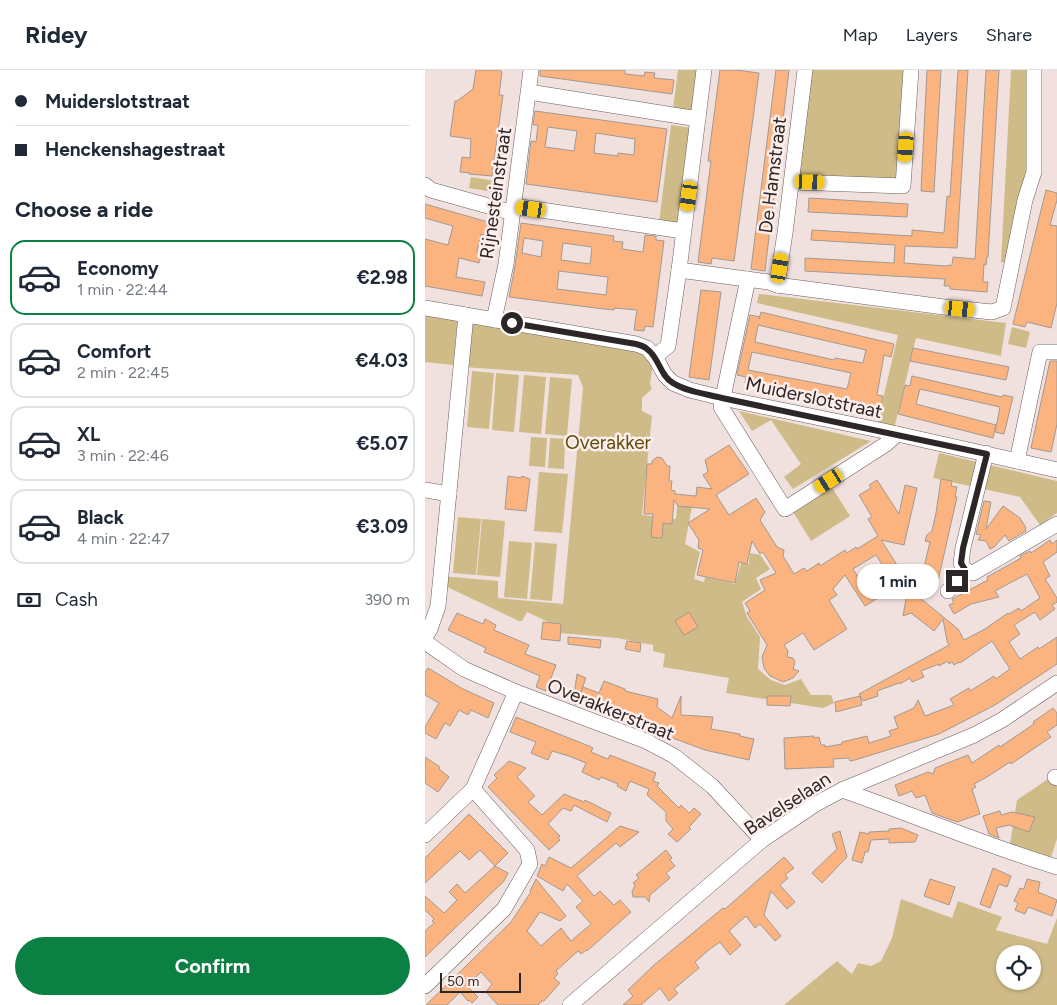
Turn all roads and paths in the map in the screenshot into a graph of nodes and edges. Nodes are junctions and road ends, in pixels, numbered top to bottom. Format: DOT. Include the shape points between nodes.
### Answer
graph roads {
  1 [pos="531,70"];
  2 [pos="705,70"];
  3 [pos="805,70"];
  4 [pos="911,70"];
  5 [pos="1033,70"];
  6 [pos="529,92"];
  7 [pos="698,119"];
  8 [pos="792,182"];
  9 [pos="425,185"];
  10 [pos="513,210"];
  11 [pos="683,231"];
  12 [pos="679,270"];
  13 [pos="748,279"];
  14 [pos="777,285"];
  15 [pos="425,308"];
  16 [pos="466,315"];
  17 [pos="494,320"];
  18 [pos="1057,352"];
  19 [pos="655,357"];
  20 [pos="722,398"];
  21 [pos="897,434"];
  22 [pos="987,454"];
  23 [pos="1017,461"];
  24 [pos="1057,470"];
  25 [pos="425,490"];
  26 [pos="449,494"];
  27 [pos="1057,524"];
  28 [pos="966,571"];
  29 [pos="948,591"];
  30 [pos="425,638"];
  31 [pos="425,642"];
  32 [pos="1057,683"];
  33 [pos="516,692"];
  34 [pos="473,789"];
  35 [pos="842,790"];
  36 [pos="425,835"];
  37 [pos="762,840"];
  38 [pos="1057,867"];
  39 [pos="425,986"];
  40 [pos="570,1005"];
  1 -- 6 [label="street, Rijnesteinstraat"];
  2 -- 7 [label="street"];
  3 -- 8 [label="street, De Hamstraat"];
  4 -- 8 [label="street" via="903,186"];
  5 -- 14 [label="street" via="1033,172 1003,308 992,312"];
  6 -- 7 [label="street"];
  6 -- 10 [label="street, Rijnesteinstraat"];
  7 -- 11 [label="street"];
  8 -- 14 [label="street, De Hamstraat"];
  9 -- 10 [label="street" via="431,190"];
  10 -- 11 [label="street"];
  10 -- 17 [label="street, Rijnesteinstraat"];
  11 -- 12 [label="street"];
  12 -- 13 [label="street"];
  12 -- 19 [label="street" via="668,346"];
  13 -- 14 [label="street"];
  13 -- 20 [label="street, Muiderslotstraat"];
  15 -- 16 [label="street, Muiderslotstraat"];
  16 -- 17 [label="street, Muiderslotstraat"];
  16 -- 26 [label="street"];
  17 -- 19 [label="street, Muiderslotstraat" via="636,344 647,348"];
  18 -- 23 [label="street" via="1040,352"];
  19 -- 20 [label="street, Muiderslotstraat" via="673,383"];
  20 -- 21 [label="street, Muiderslotstraat"];
  20 -- 21 [label="street, Muiderslotstraat" via="721,407 785,509"];
  21 -- 22 [label="street, Muiderslotstraat"];
  22 -- 23 [label="street, Muiderslotstraat"];
  22 -- 28 [label="street" via="963,548 961,563"];
  23 -- 24 [label="street, Muiderslotstraat"];
  25 -- 26 [label="street"];
  26 -- 30 [label="street" via="439,606"];
  27 -- 28 [label="street" via="986,567 973,573"];
  28 -- 29 [label="street"];
  31 -- 33 [label="street, Overakkerstraat" via="464,669"];
  32 -- 35 [label="street, Bavelselaan" via="974,735"];
  33 -- 34 [label="street"];
  33 -- 37 [label="street, Overakkerstraat" via="646,740 674,756 712,786"];
  34 -- 36 [label="street"];
  34 -- 39 [label="street" via="527,850 530,864 503,908"];
  35 -- 37 [label="street, Bavelselaan"];
  35 -- 38 [label="street"];
  37 -- 40 [label="street, Bavelselaan"];
}
